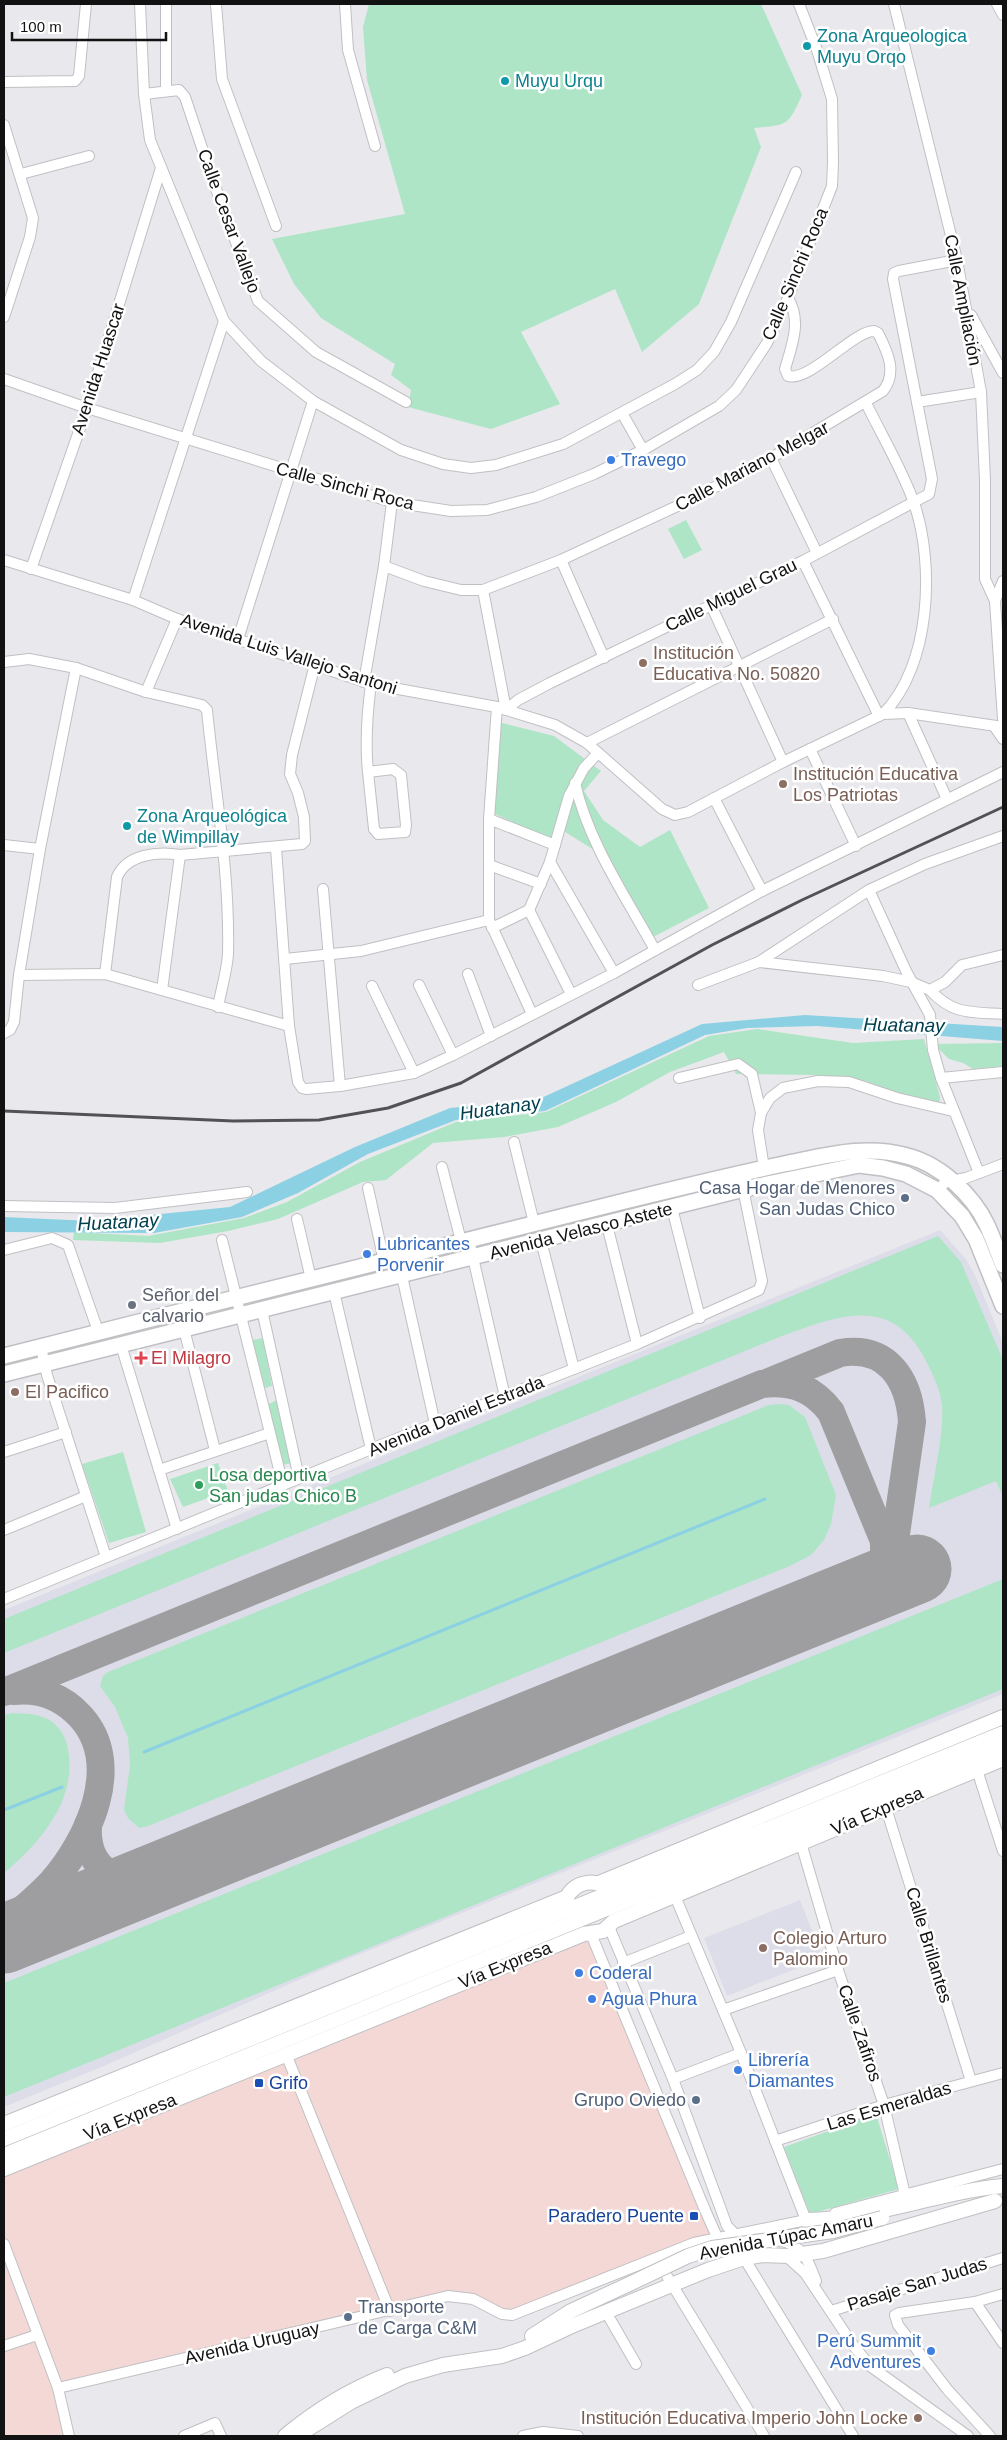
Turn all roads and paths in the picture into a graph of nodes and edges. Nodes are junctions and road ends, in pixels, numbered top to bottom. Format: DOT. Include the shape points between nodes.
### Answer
graph roads {
  1 [pos="86,4"];
  2 [pos="140,4"];
  3 [pos="166,4"];
  4 [pos="216,4"];
  5 [pos="344,4"];
  6 [pos="799,4"];
  7 [pos="894,4"];
  8 [pos="997,4"];
  9 [pos="1003,14"];
  10 [pos="4,82"];
  11 [pos="166,91"];
  12 [pos="144,94"];
  13 [pos="4,125"];
  14 [pos="376,146"];
  15 [pos="89,156"];
  16 [pos="161,168"];
  17 [pos="796,172"];
  18 [pos="21,174"];
  19 [pos="276,226"];
  20 [pos="957,260"];
  21 [pos="788,298"];
  22 [pos="966,307"];
  23 [pos="4,317"];
  24 [pos="224,321"];
  25 [pos="1003,373"];
  26 [pos="4,379"];
  27 [pos="981,392"];
  28 [pos="313,400"];
  29 [pos="406,402"];
  30 [pos="866,402"];
  31 [pos="916,402"];
  32 [pos="87,408"];
  33 [pos="622,413"];
  34 [pos="186,437"];
  35 [pos="643,450"];
  36 [pos="772,458"];
  37 [pos="292,472"];
  38 [pos="392,502"];
  39 [pos="914,503"];
  40 [pos="817,553"];
  41 [pos="4,560"];
  42 [pos="561,560"];
  43 [pos="803,561"];
  44 [pos="384,566"];
  45 [pos="31,569"];
  46 [pos="1003,581"];
  47 [pos="483,590"];
  48 [pos="133,600"];
  49 [pos="995,601"];
  50 [pos="711,605"];
  51 [pos="177,619"];
  52 [pos="833,619"];
  53 [pos="238,639"];
  54 [pos="604,658"];
  55 [pos="4,662"];
  56 [pos="315,664"];
  57 [pos="739,666"];
  58 [pos="76,668"];
  59 [pos="367,683"];
  60 [pos="146,692"];
  61 [pos="502,709"];
  62 [pos="908,713"];
  63 [pos="881,715"];
  64 [pos="1003,719"];
  65 [pos="998,726"];
  66 [pos="1003,739"];
  67 [pos="586,744"];
  68 [pos="810,749"];
  69 [pos="597,754"];
  70 [pos="783,762"];
  71 [pos="368,772"];
  72 [pos="1003,772"];
  73 [pos="575,783"];
  74 [pos="714,798"];
  75 [pos="947,799"];
  76 [pos="489,819"];
  77 [pos="1003,836"];
  78 [pos="4,845"];
  79 [pos="555,845"];
  80 [pos="856,846"];
  81 [pos="276,848"];
  82 [pos="40,849"];
  83 [pos="225,852"];
  84 [pos="180,855"];
  85 [pos="550,862"];
  86 [pos="489,865"];
  87 [pos="540,884"];
  88 [pos="323,889"];
  89 [pos="869,890"];
  90 [pos="762,891"];
  91 [pos="529,910"];
  92 [pos="491,924"];
  93 [pos="655,950"];
  94 [pos="329,955"];
  95 [pos="1003,955"];
  96 [pos="285,960"];
  97 [pos="759,962"];
  98 [pos="614,973"];
  99 [pos="105,974"];
  100 [pos="468,974"];
  101 [pos="19,975"];
  102 [pos="911,982"];
  103 [pos="419,985"];
  104 [pos="698,985"];
  105 [pos="372,986"];
  106 [pos="162,990"];
  107 [pos="930,990"];
  108 [pos="571,994"];
  109 [pos="218,1007"];
  110 [pos="532,1014"];
  111 [pos="1003,1014"];
  112 [pos="289,1026"];
  113 [pos="4,1033"];
  114 [pos="491,1036"];
  115 [pos="453,1055"];
  116 [pos="1003,1072"];
  117 [pos="414,1073"];
  118 [pos="679,1078"];
  119 [pos="941,1078"];
  120 [pos="340,1086"];
  121 [pos="953,1111"];
  122 [pos="761,1113"];
  123 [pos="514,1142"];
  124 [pos="1003,1164"];
  125 [pos="442,1166"];
  126 [pos="764,1168"];
  127 [pos="979,1172"];
  128 [pos="740,1174"];
  129 [pos="952,1182"];
  130 [pos="368,1188"];
  131 [pos="744,1189"];
  132 [pos="937,1190"];
  133 [pos="247,1192"];
  134 [pos="4,1206"];
  135 [pos="672,1208"];
  136 [pos="297,1219"];
  137 [pos="534,1223"];
  138 [pos="607,1225"];
  139 [pos="222,1240"];
  140 [pos="465,1240"];
  141 [pos="541,1241"];
  142 [pos="4,1250"];
  143 [pos="473,1258"];
  144 [pos="384,1261"];
  145 [pos="1003,1265"];
  146 [pos="402,1276"];
  147 [pos="311,1279"];
  148 [pos="334,1292"];
  149 [pos="236,1298"];
  150 [pos="1003,1306"];
  151 [pos="262,1310"];
  152 [pos="240,1316"];
  153 [pos="700,1318"];
  154 [pos="184,1329"];
  155 [pos="98,1331"];
  156 [pos="121,1344"];
  157 [pos="637,1344"];
  158 [pos="41,1347"];
  159 [pos="4,1356"];
  160 [pos="45,1364"];
  161 [pos="574,1369"];
  162 [pos="4,1374"];
  163 [pos="505,1397"];
  164 [pos="435,1424"];
  165 [pos="66,1432"];
  166 [pos="270,1433"];
  167 [pos="215,1450"];
  168 [pos="370,1450"];
  169 [pos="4,1452"];
  170 [pos="159,1470"];
  171 [pos="299,1478"];
  172 [pos="283,1485"];
  173 [pos="86,1496"];
  174 [pos="177,1529"];
  175 [pos="4,1530"];
  176 [pos="106,1557"];
  177 [pos="4,1599"];
  178 [pos="1003,1717"];
  179 [pos="1003,1733"];
  180 [pos="1003,1747"];
  181 [pos="1003,1759"];
  182 [pos="977,1770"];
  183 [pos="886,1808"];
  184 [pos="1001,1837"];
  185 [pos="801,1843"];
  186 [pos="1003,1851"];
  187 [pos="599,1883"];
  188 [pos="675,1896"];
  189 [pos="567,1897"];
  190 [pos="614,1899"];
  191 [pos="564,1911"];
  192 [pos="611,1924"];
  193 [pos="570,1925"];
  194 [pos="587,1934"];
  195 [pos="691,1936"];
  196 [pos="624,1963"];
  197 [pos="838,1970"];
  198 [pos="305,2001"];
  199 [pos="341,2002"];
  200 [pos="723,2010"];
  201 [pos="346,2016"];
  202 [pos="321,2039"];
  203 [pos="204,2042"];
  204 [pos="740,2053"];
  205 [pos="286,2054"];
  206 [pos="174,2070"];
  207 [pos="1003,2073"];
  208 [pos="673,2079"];
  209 [pos="220,2080"];
  210 [pos="971,2081"];
  211 [pos="181,2083"];
  212 [pos="679,2096"];
  213 [pos="660,2103"];
  214 [pos="884,2105"];
  215 [pos="4,2124"];
  216 [pos="4,2139"];
  217 [pos="775,2141"];
  218 [pos="4,2155"];
  219 [pos="4,2169"];
  220 [pos="1003,2169"];
  221 [pos="1003,2186"];
  222 [pos="905,2195"];
  223 [pos="999,2200"];
  224 [pos="806,2220"];
  225 [pos="883,2222"];
  226 [pos="736,2236"];
  227 [pos="718,2237"];
  228 [pos="4,2244"];
  229 [pos="823,2251"];
  230 [pos="805,2254"];
  231 [pos="788,2256"];
  232 [pos="656,2257"];
  233 [pos="744,2258"];
  234 [pos="1003,2258"];
  235 [pos="815,2278"];
  236 [pos="670,2284"];
  237 [pos="627,2289"];
  238 [pos="821,2293"];
  239 [pos="1003,2294"];
  240 [pos="975,2302"];
  241 [pos="390,2311"];
  242 [pos="831,2311"];
  243 [pos="606,2312"];
  244 [pos="37,2335"];
  245 [pos="542,2339"];
  246 [pos="1003,2343"];
  247 [pos="4,2346"];
  248 [pos="636,2364"];
  249 [pos="58,2388"];
  250 [pos="69,2436"];
  251 [pos="184,2436"];
  252 [pos="221,2436"];
  253 [pos="285,2436"];
  254 [pos="297,2436"];
  255 [pos="527,2436"];
  256 [pos="578,2436"];
  257 [pos="764,2436"];
  258 [pos="853,2436"];
  259 [pos="968,2436"];
  260 [pos="990,2436"];
  1 -- 10 [label="street" via="80,76 75,81"];
  2 -- 12 [label="street"];
  3 -- 11 [label="street"];
  4 -- 19 [label="street" via="222,79"];
  5 -- 14 [label="street" via="348,50"];
  6 -- 21 [label="street, Calle Sinchi Roca" via="832,99 833,162 832,186"];
  7 -- 20 [label="street, Calle Ampliación"];
  8 -- 9 [label="street"];
  11 -- 12 [label="street"];
  11 -- 29 [label="street, Calle Cesar Vallejo" via="178,90 185,97 258,301 316,352"];
  12 -- 16 [label="street" via="150,140"];
  13 -- 18 [label="street"];
  15 -- 18 [label="street"];
  16 -- 24 [label="street"];
  16 -- 32 [label="street, Avenida Huascar"];
  17 -- 33 [label="street" via="731,322 714,352 697,370 676,384"];
  18 -- 23 [label="street" via="34,218"];
  20 -- 22 [label="street, Calle Ampliación"];
  20 -- 31 [label="street" via="894,273"];
  21 -- 30 [label="street, Calle Mariano Melgar" via="796,319 785,369 788,376 803,373 869,331 878,333 890,356 888,381 884,391"];
  21 -- 35 [label="street, Calle Sinchi Roca" via="767,343 736,390 719,406"];
  22 -- 25 [label="street"];
  22 -- 27 [label="street, Calle Ampliación"];
  24 -- 28 [label="street" via="261,361"];
  24 -- 34 [label="street"];
  26 -- 32 [label="street, Calle Sinchi Roca"];
  27 -- 31 [label="street"];
  27 -- 49 [label="street, Calle Ampliación" via="985,579"];
  28 -- 33 [label="street" via="401,450 442,464 471,468 563,444"];
  28 -- 37 [label="street"];
  30 -- 36 [label="street, Calle Mariano Melgar"];
  30 -- 39 [label="street"];
  31 -- 39 [label="street, Calle Miguel Grau" via="932,479 929,494"];
  32 -- 34 [label="street, Calle Sinchi Roca"];
  32 -- 45 [label="street, Avenida Huascar"];
  33 -- 35 [label="street"];
  34 -- 37 [label="street, Calle Sinchi Roca"];
  34 -- 48 [label="street"];
  35 -- 38 [label="street, Calle Sinchi Roca" via="536,497 487,510 451,511"];
  36 -- 40 [label="street"];
  36 -- 42 [label="street, Calle Mariano Melgar"];
  37 -- 38 [label="street, Calle Sinchi Roca"];
  37 -- 53 [label="street"];
  38 -- 44 [label="street"];
  39 -- 40 [label="street, Calle Miguel Grau"];
  39 -- 63 [label="street" via="926,562 922,630 909,675 893,704"];
  40 -- 43 [label="street, Calle Miguel Grau"];
  41 -- 45 [label="street, Avenida Luis Vallejo Santoni"];
  42 -- 47 [label="street, Calle Mariano Melgar"];
  42 -- 54 [label="street"];
  43 -- 50 [label="street, Calle Miguel Grau"];
  43 -- 52 [label="street"];
  44 -- 47 [label="street, Calle Mariano Melgar" via="461,590"];
  44 -- 59 [label="street"];
  45 -- 48 [label="street, Avenida Luis Vallejo Santoni"];
  46 -- 49 [label="street"];
  47 -- 61 [label="street"];
  48 -- 51 [label="street, Avenida Luis Vallejo Santoni"];
  49 -- 64 [label="street"];
  50 -- 54 [label="street, Calle Miguel Grau"];
  50 -- 57 [label="street"];
  51 -- 53 [label="street, Avenida Luis Vallejo Santoni"];
  51 -- 60 [label="street"];
  52 -- 57 [label="street"];
  52 -- 63 [label="street"];
  53 -- 56 [label="street, Avenida Luis Vallejo Santoni"];
  54 -- 61 [label="street, Calle Miguel Grau"];
  55 -- 58 [label="street" via="29,659"];
  56 -- 59 [label="street, Avenida Luis Vallejo Santoni"];
  56 -- 81 [label="street" via="290,774 302,809 305,841"];
  57 -- 67 [label="street"];
  57 -- 70 [label="street"];
  58 -- 60 [label="street"];
  58 -- 82 [label="street"];
  59 -- 61 [label="street, Avenida Luis Vallejo Santoni"];
  59 -- 71 [label="street" via="365,735"];
  60 -- 83 [label="street" via="202,705 207,710 215,793"];
  61 -- 67 [label="street, Avenida Luis Vallejo Santoni" via="555,725"];
  61 -- 76 [label="street"];
  62 -- 63 [label="street, Avenida Luis Vallejo Santoni"];
  62 -- 65 [label="street, Avenida Luis Vallejo Santoni"];
  62 -- 75 [label="street"];
  63 -- 68 [label="street, Avenida Luis Vallejo Santoni"];
  65 -- 66 [label="street"];
  67 -- 69 [label="street, Avenida Luis Vallejo Santoni"];
  68 -- 70 [label="street, Avenida Luis Vallejo Santoni"];
  68 -- 80 [label="street"];
  69 -- 73 [label="street"];
  69 -- 74 [label="street, Avenida Luis Vallejo Santoni" via="670,813 682,814"];
  70 -- 74 [label="street, Avenida Luis Vallejo Santoni"];
  71 -- 71 [label="street" via="392,769 401,775 404,832 375,832"];
  72 -- 75 [label="street"];
  73 -- 79 [label="street"];
  73 -- 93 [label="street" via="581,809 599,847"];
  74 -- 90 [label="street"];
  75 -- 80 [label="street"];
  76 -- 79 [label="street"];
  76 -- 86 [label="street"];
  77 -- 89 [label="street" via="918,866"];
  78 -- 82 [label="street"];
  79 -- 85 [label="street"];
  80 -- 90 [label="street"];
  81 -- 83 [label="street"];
  81 -- 96 [label="street"];
  82 -- 101 [label="street"];
  83 -- 84 [label="street"];
  83 -- 109 [label="street" via="228,956"];
  84 -- 99 [label="street" via="152,853 131,862 119,872"];
  84 -- 106 [label="street"];
  85 -- 87 [label="street"];
  85 -- 98 [label="street"];
  86 -- 87 [label="street"];
  86 -- 92 [label="street"];
  87 -- 91 [label="street"];
  88 -- 94 [label="street"];
  89 -- 97 [label="street"];
  89 -- 102 [label="street"];
  90 -- 93 [label="street"];
  91 -- 92 [label="street"];
  91 -- 108 [label="street"];
  92 -- 94 [label="street"];
  92 -- 110 [label="street"];
  93 -- 98 [label="street"];
  94 -- 96 [label="street"];
  94 -- 120 [label="street"];
  95 -- 107 [label="street" via="962,965"];
  96 -- 112 [label="street"];
  97 -- 102 [label="street"];
  97 -- 104 [label="street"];
  98 -- 108 [label="street"];
  99 -- 101 [label="street"];
  99 -- 106 [label="street"];
  100 -- 114 [label="street"];
  101 -- 113 [label="street" via="14,1022"];
  102 -- 107 [label="street"];
  102 -- 119 [label="street" via="930,1015 933,1050"];
  103 -- 115 [label="street"];
  105 -- 117 [label="street"];
  106 -- 109 [label="street"];
  107 -- 111 [label="street" via="952,1009"];
  108 -- 110 [label="street"];
  109 -- 112 [label="street"];
  110 -- 114 [label="street"];
  112 -- 120 [label="street" via="299,1086 306,1089"];
  114 -- 115 [label="street"];
  115 -- 117 [label="street"];
  116 -- 119 [label="street"];
  117 -- 120 [label="street"];
  118 -- 122 [label="street" via="738,1064 752,1074"];
  119 -- 121 [label="street"];
  121 -- 122 [label="street" via="897,1098 849,1082 818,1081 783,1088 770,1098"];
  121 -- 127 [label="street"];
  122 -- 126 [label="street" via="758,1130"];
  123 -- 137 [label="street"];
  124 -- 127 [label="street"];
  125 -- 140 [label="street"];
  126 -- 128 [label="highway, Avenida Velasco Astete"];
  126 -- 129 [label="highway, Avenida Velasco Astete" via="850,1151 877,1151 907,1156 932,1166"];
  127 -- 129 [label="street"];
  128 -- 131 [label="street"];
  128 -- 137 [label="highway, Avenida Velasco Astete"];
  129 -- 132 [label="street" via="941,1185"];
  129 -- 145 [label="highway, Avenida Velasco Astete" via="977,1207"];
  130 -- 144 [label="street"];
  131 -- 132 [label="highway, Avenida Velasco Astete" via="859,1165 906,1174"];
  131 -- 135 [label="highway, Avenida Velasco Astete"];
  131 -- 153 [label="street, Avenida Daniel Estrada" via="762,1281 759,1290"];
  132 -- 150 [label="highway, Avenida Velasco Astete" via="962,1216 976,1240"];
  133 -- 134 [label="street" via="115,1208"];
  135 -- 138 [label="highway, Avenida Velasco Astete"];
  135 -- 153 [label="street"];
  136 -- 147 [label="street"];
  137 -- 140 [label="highway, Avenida Velasco Astete"];
  138 -- 141 [label="highway, Avenida Velasco Astete"];
  138 -- 157 [label="street"];
  139 -- 149 [label="street"];
  140 -- 143 [label="street"];
  140 -- 144 [label="highway, Avenida Velasco Astete"];
  141 -- 143 [label="highway, Avenida Velasco Astete"];
  141 -- 161 [label="street"];
  142 -- 155 [label="street" via="52,1238 68,1245"];
  143 -- 146 [label="highway, Avenida Velasco Astete"];
  143 -- 163 [label="street"];
  144 -- 147 [label="highway, Avenida Velasco Astete"];
  146 -- 148 [label="highway, Avenida Velasco Astete"];
  146 -- 164 [label="street"];
  147 -- 149 [label="highway, Avenida Velasco Astete"];
  148 -- 151 [label="highway, Avenida Velasco Astete"];
  148 -- 168 [label="street"];
  149 -- 152 [label="street"];
  149 -- 155 [label="highway, Avenida Velasco Astete"];
  151 -- 152 [label="highway, Avenida Velasco Astete"];
  151 -- 171 [label="street"];
  152 -- 154 [label="highway, Avenida Velasco Astete"];
  152 -- 166 [label="street"];
  153 -- 157 [label="street, Avenida Daniel Estrada"];
  154 -- 156 [label="highway, Avenida Velasco Astete"];
  154 -- 167 [label="street"];
  155 -- 158 [label="highway, Avenida Velasco Astete"];
  156 -- 160 [label="highway, Avenida Velasco Astete"];
  156 -- 170 [label="street"];
  157 -- 161 [label="street, Avenida Daniel Estrada"];
  158 -- 159 [label="highway, Avenida Velasco Astete"];
  158 -- 160 [label="street"];
  160 -- 162 [label="highway, Avenida Velasco Astete"];
  160 -- 165 [label="street"];
  161 -- 163 [label="street, Avenida Daniel Estrada"];
  163 -- 164 [label="street, Avenida Daniel Estrada"];
  164 -- 168 [label="street, Avenida Daniel Estrada"];
  165 -- 169 [label="street"];
  165 -- 173 [label="street"];
  166 -- 167 [label="street"];
  166 -- 172 [label="street"];
  167 -- 170 [label="street"];
  168 -- 171 [label="street, Avenida Daniel Estrada"];
  170 -- 174 [label="street"];
  171 -- 172 [label="street, Avenida Daniel Estrada"];
  172 -- 174 [label="street, Avenida Daniel Estrada"];
  173 -- 175 [label="street"];
  173 -- 176 [label="street"];
  174 -- 176 [label="street, Avenida Daniel Estrada"];
  176 -- 177 [label="street, Avenida Daniel Estrada"];
  178 -- 187 [label="main road"];
  179 -- 190 [label="main road, Vía Expresa"];
  180 -- 190 [label="main road, Vía Expresa"];
  181 -- 182 [label="main road, Vía Expresa"];
  182 -- 183 [label="main road, Vía Expresa"];
  182 -- 184 [label="street"];
  183 -- 185 [label="main road, Vía Expresa"];
  183 -- 210 [label="street, Calle Brillantes"];
  184 -- 186 [label="street"];
  185 -- 188 [label="main road, Vía Expresa"];
  185 -- 197 [label="street, Calle Zafiros"];
  187 -- 189 [label="main road" via="577,1886"];
  187 -- 190 [label="main road"];
  188 -- 192 [label="main road, Vía Expresa"];
  188 -- 195 [label="street"];
  189 -- 191 [label="main road"];
  189 -- 198 [label="main road"];
  190 -- 191 [label="main road, Vía Expresa"];
  190 -- 192 [label="main road"];
  190 -- 193 [label="main road, Vía Expresa"];
  191 -- 193 [label="main road"];
  191 -- 199 [label="main road, Vía Expresa"];
  192 -- 194 [label="main road, Vía Expresa" via="597,1934"];
  192 -- 196 [label="street"];
  193 -- 194 [label="main road"];
  193 -- 201 [label="main road, Vía Expresa"];
  194 -- 202 [label="main road, Vía Expresa"];
  194 -- 213 [label="street"];
  195 -- 196 [label="street"];
  195 -- 200 [label="street"];
  196 -- 208 [label="street"];
  197 -- 200 [label="street"];
  197 -- 214 [label="street, Calle Zafiros"];
  198 -- 199 [label="main road"];
  198 -- 203 [label="main road"];
  199 -- 206 [label="main road, Vía Expresa"];
  200 -- 204 [label="street"];
  201 -- 202 [label="main road"];
  201 -- 211 [label="main road, Vía Expresa"];
  202 -- 205 [label="main road, Vía Expresa"];
  203 -- 206 [label="main road"];
  203 -- 215 [label="main road"];
  204 -- 208 [label="street"];
  204 -- 217 [label="street"];
  205 -- 209 [label="main road, Vía Expresa"];
  205 -- 241 [label="street"];
  206 -- 216 [label="main road, Vía Expresa"];
  207 -- 210 [label="street, Las Esmeraldas"];
  208 -- 212 [label="street"];
  209 -- 211 [label="main road"];
  209 -- 219 [label="main road, Vía Expresa"];
  210 -- 214 [label="street, Las Esmeraldas"];
  211 -- 218 [label="main road, Vía Expresa"];
  212 -- 213 [label="street"];
  212 -- 226 [label="street" via="727,2227"];
  213 -- 227 [label="street"];
  214 -- 217 [label="street, Las Esmeraldas"];
  214 -- 222 [label="street, Calle Zafiros"];
  217 -- 224 [label="street"];
  220 -- 222 [label="street, Avenida Túpac Amaru"];
  221 -- 224 [label="main road" via="955,2192 851,2218"];
  221 -- 225 [label="main road, Avenida Túpac Amaru"];
  222 -- 224 [label="street, Avenida Túpac Amaru"];
  223 -- 225 [label="main road, Avenida Túpac Amaru"];
  223 -- 229 [label="main road"];
  224 -- 226 [label="street, Avenida Túpac Amaru"];
  225 -- 237 [label="main road" via="828,2240 703,2258"];
  226 -- 227 [label="street"];
  226 -- 230 [label="street" via="781,2240"];
  227 -- 231 [label="street"];
  227 -- 232 [label="street"];
  228 -- 244 [label="street"];
  229 -- 230 [label="main road"];
  229 -- 235 [label="street" via="814,2261"];
  230 -- 231 [label="main road"];
  230 -- 235 [label="street"];
  231 -- 233 [label="main road"];
  231 -- 238 [label="street"];
  232 -- 236 [label="street"];
  232 -- 241 [label="street, Avenida Uruguay" via="512,2315 502,2314 462,2296 448,2296"];
  233 -- 236 [label="main road"];
  233 -- 258 [label="street"];
  234 -- 242 [label="street, Pasaje San Judas"];
  235 -- 238 [label="street"];
  236 -- 243 [label="main road"];
  236 -- 257 [label="street"];
  237 -- 245 [label="main road" via="565,2322"];
  237 -- 253 [label="main road" via="572,2310 524,2340 429,2359 349,2392 310,2415"];
  238 -- 242 [label="street"];
  239 -- 240 [label="street"];
  240 -- 246 [label="street"];
  240 -- 260 [label="street" via="895,2315 898,2325 947,2389"];
  241 -- 249 [label="street, Avenida Uruguay"];
  242 -- 259 [label="street" via="870,2366"];
  243 -- 245 [label="main road"];
  243 -- 248 [label="street"];
  244 -- 247 [label="street"];
  244 -- 249 [label="street"];
  245 -- 254 [label="main road" via="502,2356 443,2365 405,2376 351,2402"];
  249 -- 250 [label="street"];
  251 -- 252 [label="street" via="215,2423"];
  255 -- 256 [label="street" via="543,2432"];
}
